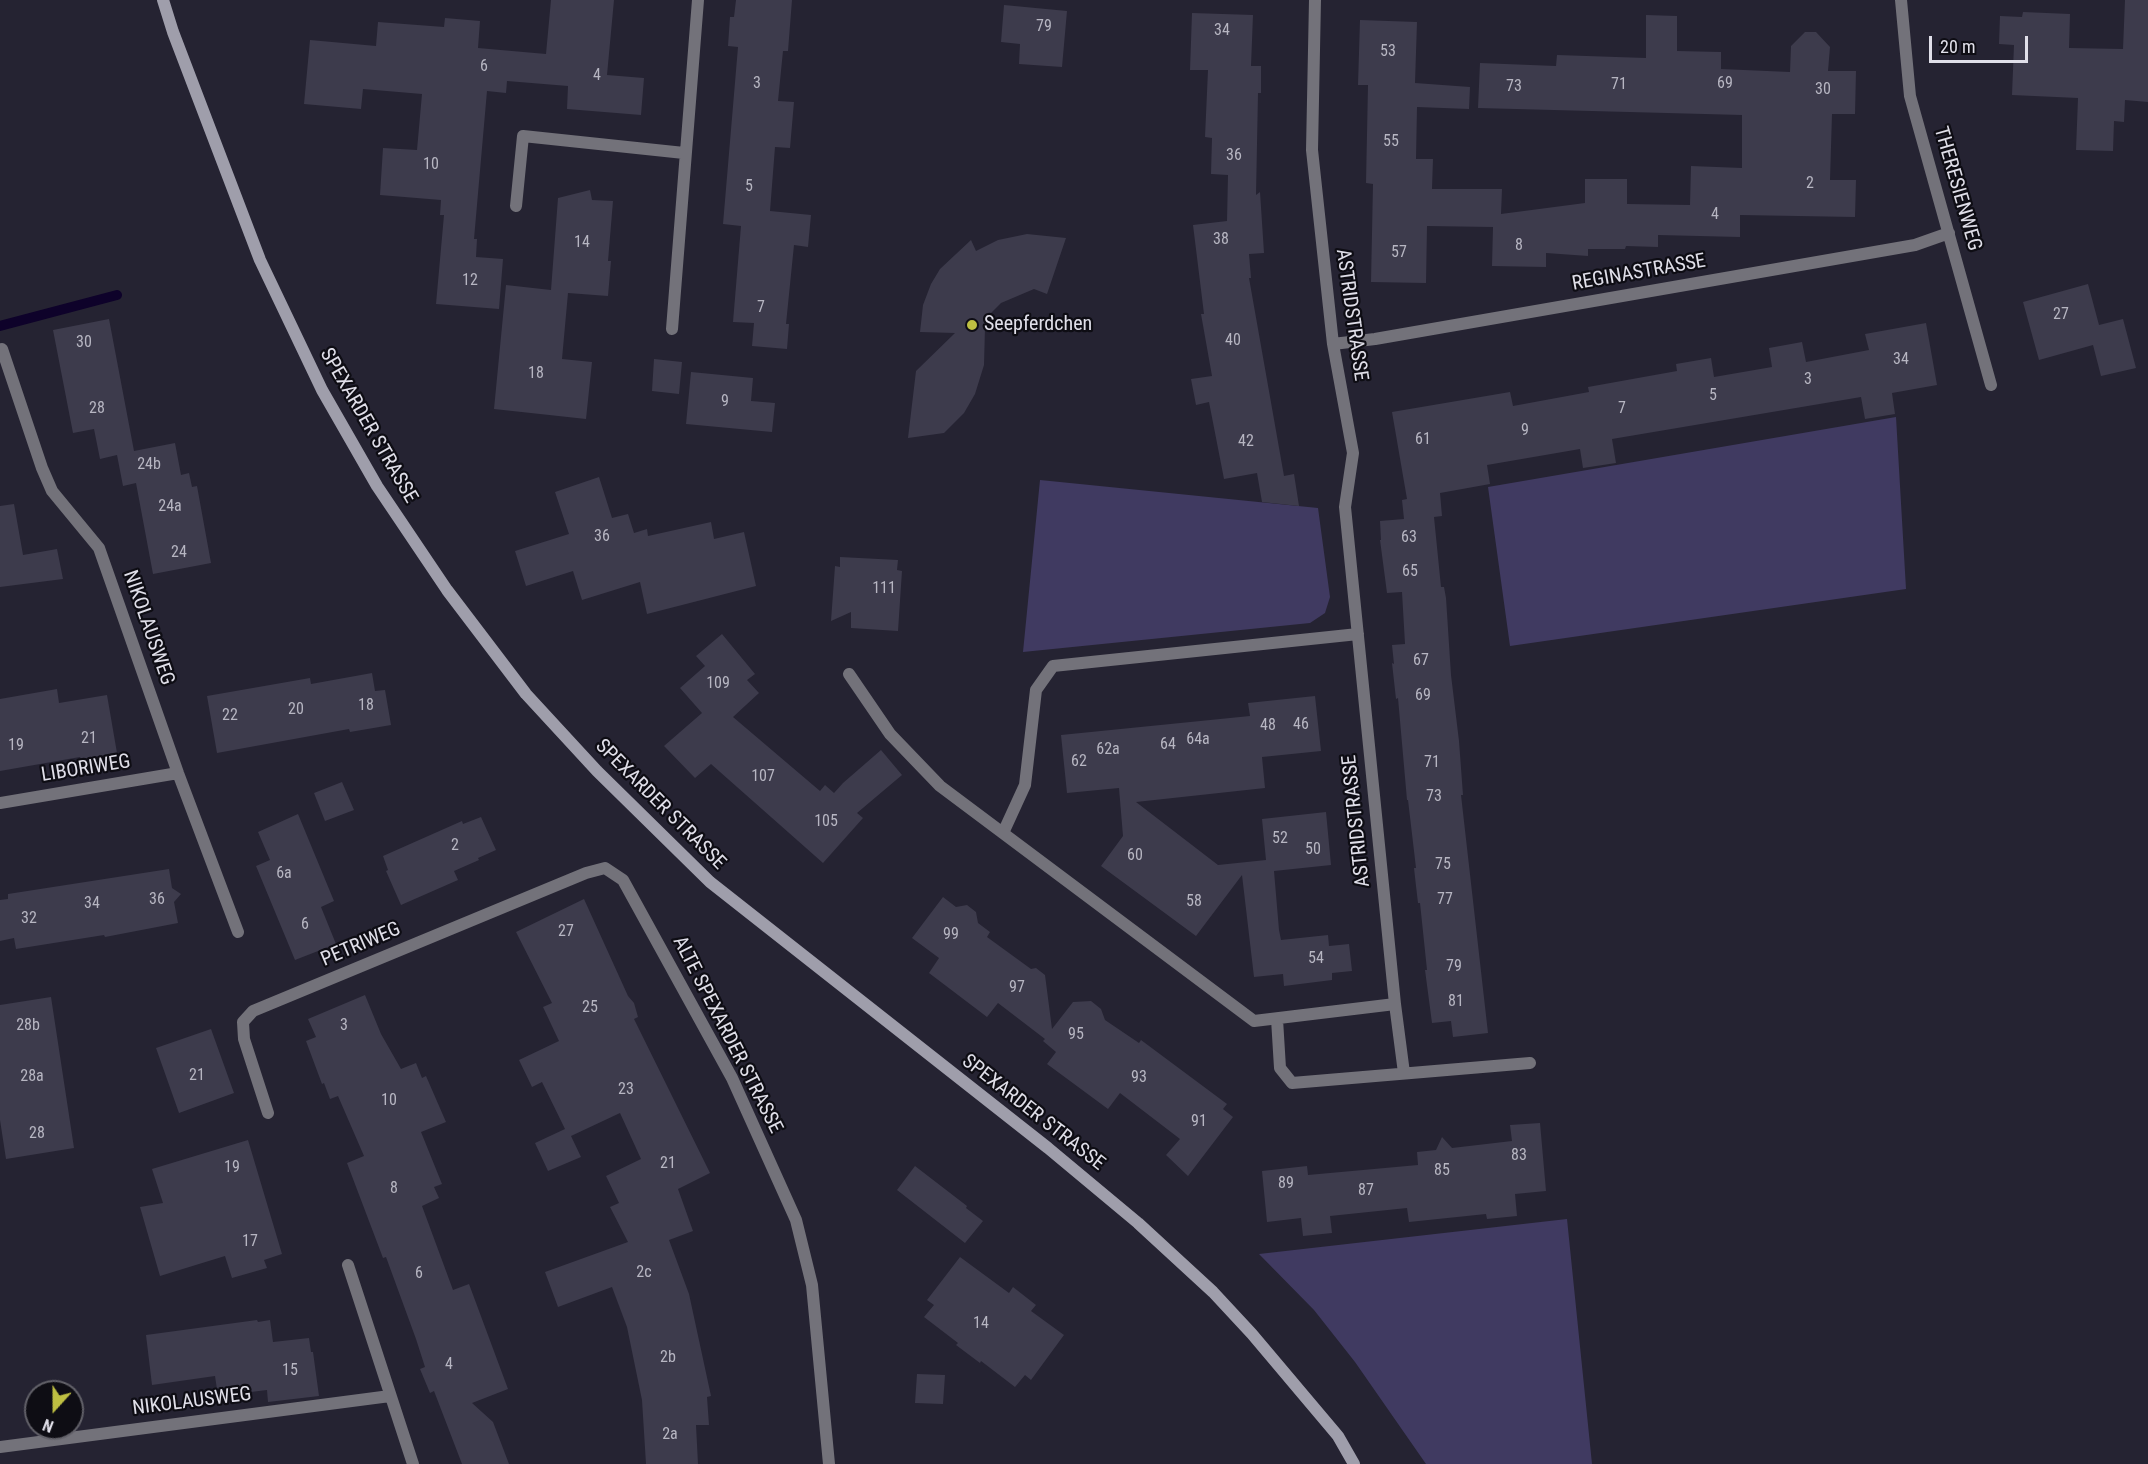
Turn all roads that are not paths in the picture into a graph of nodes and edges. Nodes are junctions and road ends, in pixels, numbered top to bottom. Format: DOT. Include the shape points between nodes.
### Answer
graph roads {
  1 [pos="163,0"];
  2 [pos="698,0"];
  3 [pos="1315,0"];
  4 [pos="1901,0"];
  5 [pos="684,153"];
  6 [pos="516,206"];
  7 [pos="1949,233"];
  8 [pos="672,329"];
  9 [pos="1333,344"];
  10 [pos="2,349"];
  11 [pos="1991,385"];
  12 [pos="1358,634"];
  13 [pos="849,674"];
  14 [pos="178,773"];
  15 [pos="0,803"];
  16 [pos="1003,833"];
  17 [pos="585,873"];
  18 [pos="238,932"];
  19 [pos="1395,1004"];
  20 [pos="1277,1019"];
  21 [pos="1530,1063"];
  22 [pos="1404,1073"];
  23 [pos="268,1113"];
  24 [pos="348,1265"];
  25 [pos="390,1396"];
  26 [pos="0,1447"];
  27 [pos="413,1464"];
  28 [pos="829,1464"];
  29 [pos="1354,1464"];
  1 -- 29 [label="main road, SPEXARDER STRASSE" via="260,260 322,390 389,505 526,694 597,771 710,882 1048,1149 1214,1292 1338,1436"];
  2 -- 5 [label="street"];
  3 -- 9 [label="street, ASTRIDSTRASSE" via="1311,150"];
  4 -- 7 [label="street, THERESIENWEG" via="1910,96"];
  5 -- 6 [label="street" via="523,136"];
  5 -- 8 [label="street"];
  7 -- 9 [label="street, REGINASTRASSE" via="1914,245"];
  7 -- 11 [label="street, THERESIENWEG"];
  9 -- 12 [label="street, ASTRIDSTRASSE" via="1353,453 1345,507"];
  10 -- 14 [label="street, NIKOLAUSWEG" via="52,491 99,548"];
  12 -- 16 [label="street" via="1053,666 1036,690 1025,785"];
  12 -- 19 [label="street, ASTRIDSTRASSE"];
  13 -- 16 [label="street" via="891,734 940,786"];
  14 -- 15 [label="street, LIBORIWEG"];
  14 -- 18 [label="street, NIKOLAUSWEG"];
  16 -- 20 [label="street" via="1254,1021"];
  17 -- 23 [label="street, PETRIWEG" via="253,1011 243,1022 244,1039"];
  17 -- 28 [label="street, ALTE SPEXARDER STRASSE" via="605,868 623,880 732,1078 795,1220 812,1286"];
  19 -- 20 [label="street"];
  19 -- 22 [label="street, ASTRIDSTRASSE"];
  20 -- 22 [label="street" via="1280,1068 1292,1083"];
  21 -- 22 [label="street"];
  24 -- 25 [label="street"];
  25 -- 26 [label="street, NIKOLAUSWEG"];
  25 -- 27 [label="street"];
}
